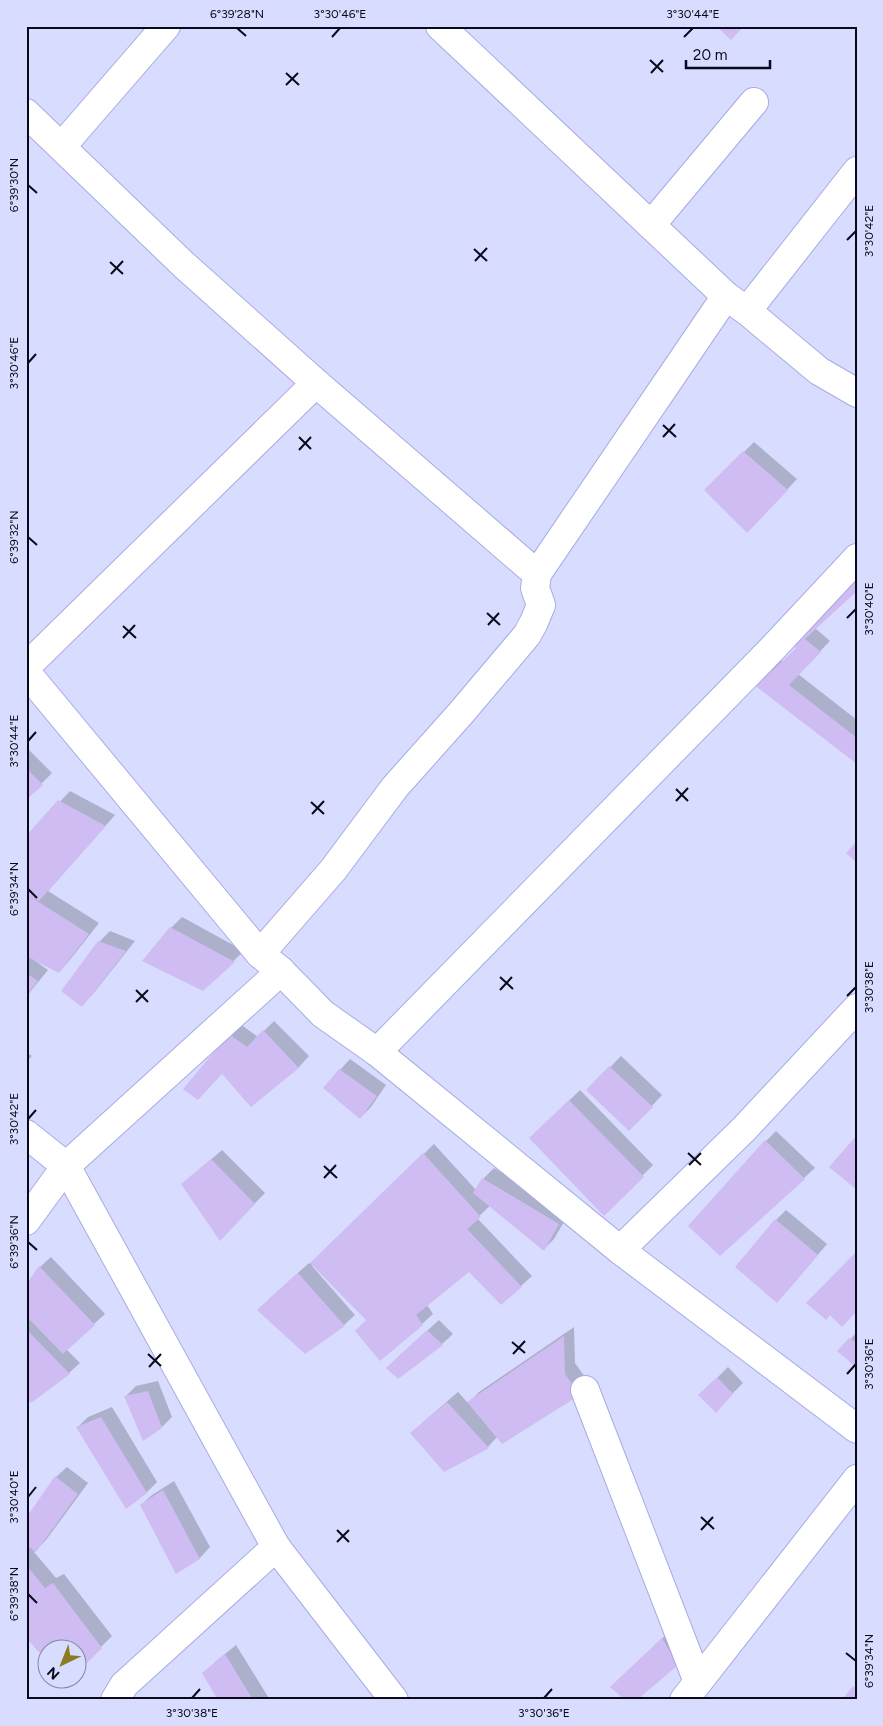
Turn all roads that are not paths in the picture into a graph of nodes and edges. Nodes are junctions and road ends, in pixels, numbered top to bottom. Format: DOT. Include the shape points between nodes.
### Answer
graph roads {
  1 [pos="166,26"];
  2 [pos="440,26"];
  3 [pos="754,102"];
  4 [pos="26,113"];
  5 [pos="62,146"];
  6 [pos="857,171"];
  7 [pos="651,225"];
  8 [pos="737,304"];
  9 [pos="316,383"];
  10 [pos="857,393"];
  11 [pos="857,558"];
  12 [pos="537,574"];
  13 [pos="26,666"];
  14 [pos="26,672"];
  15 [pos="260,954"];
  16 [pos="281,971"];
  17 [pos="857,1008"];
  18 [pos="377,1052"];
  19 [pos="26,1134"];
  20 [pos="66,1166"];
  21 [pos="26,1221"];
  22 [pos="620,1250"];
  23 [pos="585,1390"];
  24 [pos="857,1429"];
  25 [pos="857,1480"];
  26 [pos="276,1547"];
  27 [pos="691,1691"];
  28 [pos="115,1700"];
  29 [pos="394,1700"];
  1 -- 5 [label="street"];
  2 -- 7 [label="street"];
  3 -- 7 [label="street"];
  4 -- 5 [label="street"];
  5 -- 9 [label="street" via="184,265"];
  6 -- 8 [label="street"];
  7 -- 8 [label="street"];
  8 -- 10 [label="street" via="819,372"];
  8 -- 12 [label="street"];
  9 -- 12 [label="street"];
  9 -- 13 [label="street"];
  11 -- 18 [label="street" via="766,656"];
  12 -- 15 [label="street" via="535,588 541,605 526,635 395,787 332,870"];
  14 -- 15 [label="street"];
  15 -- 16 [label="street"];
  16 -- 18 [label="street" via="324,1014"];
  16 -- 20 [label="street"];
  17 -- 22 [label="street" via="744,1129"];
  18 -- 22 [label="street"];
  19 -- 20 [label="street"];
  20 -- 21 [label="street"];
  20 -- 26 [label="street"];
  22 -- 24 [label="street"];
  23 -- 27 [label="street"];
  25 -- 27 [label="street"];
  26 -- 28 [label="street" via="124,1685"];
  26 -- 29 [label="street"];
}
